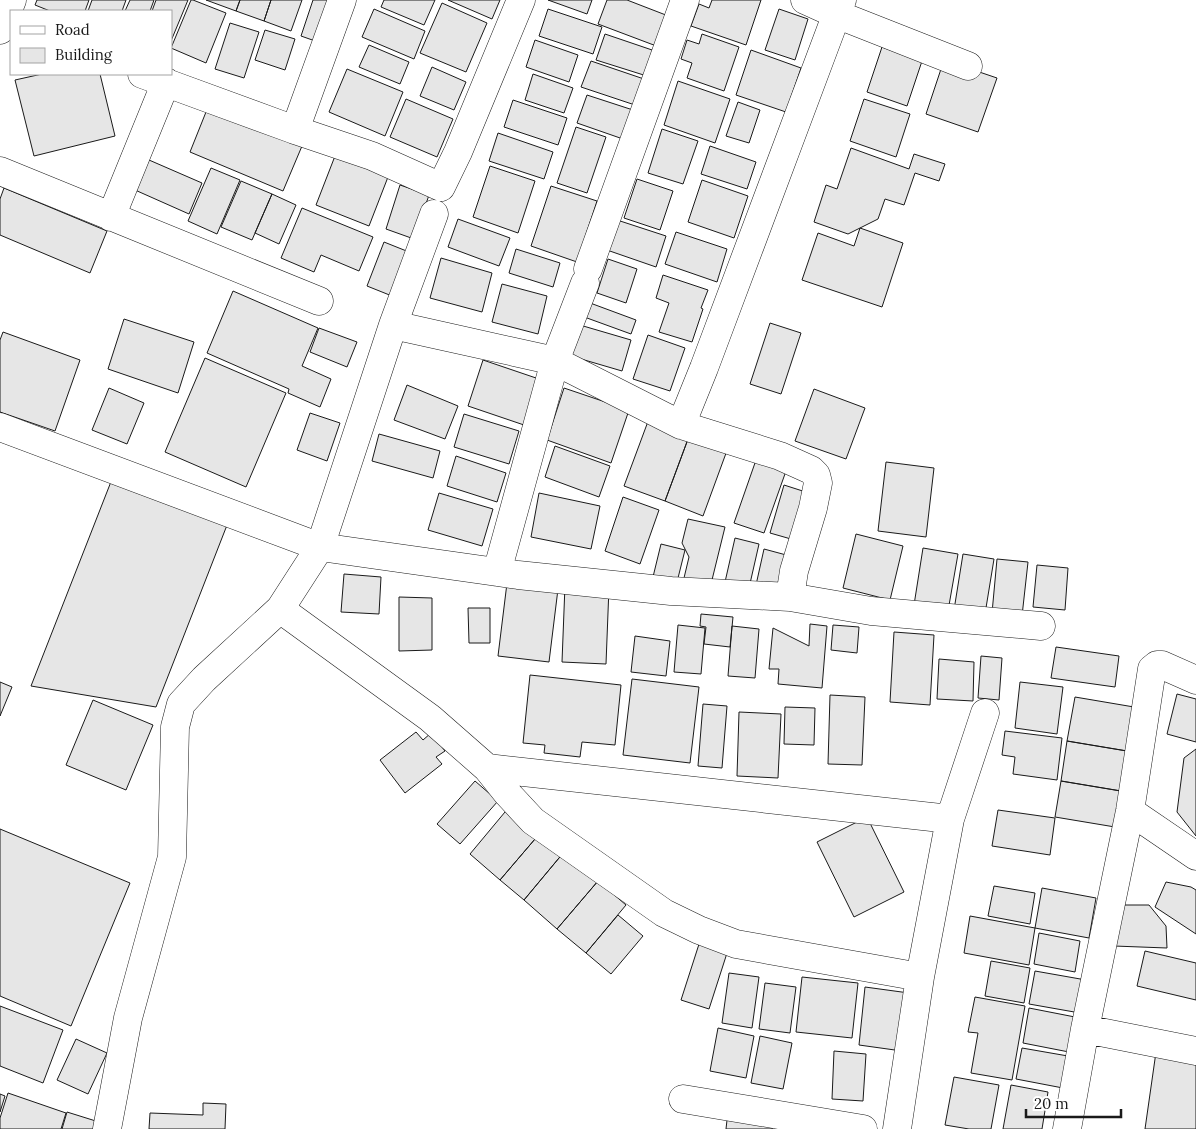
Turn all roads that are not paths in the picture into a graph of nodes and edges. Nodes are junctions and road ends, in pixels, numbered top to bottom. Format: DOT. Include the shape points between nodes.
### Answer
graph roads {
  1 [pos="342,0"];
  2 [pos="521,0"];
  3 [pos="685,0"];
  4 [pos="805,0"];
  5 [pos="839,7"];
  6 [pos="968,66"];
  7 [pos="154,78"];
  8 [pos="295,130"];
  9 [pos="0,171"];
  10 [pos="434,214"];
  11 [pos="111,217"];
  12 [pos="319,301"];
  13 [pos="392,326"];
  14 [pos="555,361"];
  15 [pos="681,425"];
  16 [pos="0,427"];
  17 [pos="320,547"];
  18 [pos="497,572"];
  19 [pos="790,597"];
  20 [pos="280,609"];
  21 [pos="1041,626"];
  22 [pos="1196,680"];
  23 [pos="985,713"];
  24 [pos="487,768"];
  25 [pos="1130,811"];
  26 [pos="950,819"];
  27 [pos="1196,856"];
  28 [pos="920,977"];
  29 [pos="1085,1029"];
  30 [pos="1196,1051"];
  31 [pos="684,1099"];
  32 [pos="107,1129"];
  33 [pos="863,1129"];
  34 [pos="897,1129"];
  35 [pos="1067,1129"];
  1 -- 8 [label="street"];
  2 -- 8 [label="street" via="442,187 372,156"];
  3 -- 14 [label="street"];
  4 -- 5 [label="street"];
  5 -- 6 [label="street"];
  5 -- 15 [label="street"];
  7 -- 8 [label="street"];
  7 -- 11 [label="street"];
  9 -- 11 [label="street"];
  10 -- 13 [label="street"];
  11 -- 12 [label="street"];
  13 -- 14 [label="street"];
  13 -- 17 [label="street"];
  14 -- 15 [label="street"];
  14 -- 18 [label="street"];
  15 -- 19 [label="street" via="780,456 816,475 818,483"];
  16 -- 17 [label="street"];
  17 -- 18 [label="street"];
  17 -- 20 [label="street"];
  18 -- 19 [label="street" via="671,590"];
  19 -- 21 [label="street" via="871,610"];
  20 -- 24 [label="street" via="430,718"];
  20 -- 32 [label="street" via="204,678 181,704 175,727 172,857 128,1018"];
  22 -- 25 [label="street" via="1162,665 1152,669"];
  23 -- 26 [label="street"];
  24 -- 26 [label="street"];
  24 -- 28 [label="street" via="533,821 664,913 699,930 736,944"];
  25 -- 27 [label="street"];
  25 -- 29 [label="street"];
  26 -- 28 [label="street"];
  28 -- 34 [label="street"];
  29 -- 30 [label="street"];
  29 -- 35 [label="street"];
  31 -- 33 [label="street"];
}
